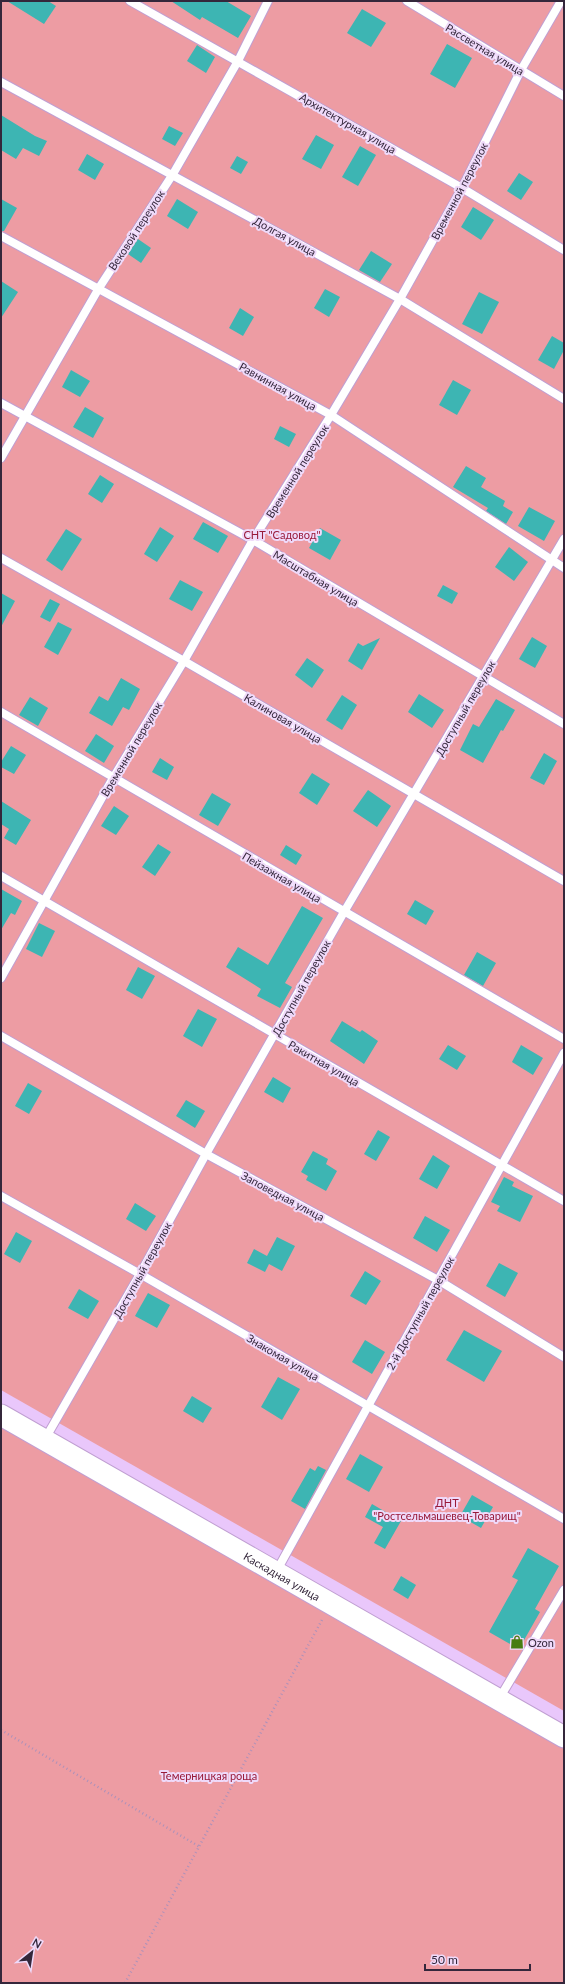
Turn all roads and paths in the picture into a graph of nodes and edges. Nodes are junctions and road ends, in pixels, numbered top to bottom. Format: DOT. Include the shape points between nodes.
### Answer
graph roads {
  1 [pos="130,1"];
  2 [pos="268,1"];
  3 [pos="407,1"];
  4 [pos="560,1"];
  5 [pos="238,61"];
  6 [pos="521,70"];
  7 [pos="1,82"];
  8 [pos="564,96"];
  9 [pos="173,174"];
  10 [pos="462,188"];
  11 [pos="1,236"];
  12 [pos="564,250"];
  13 [pos="99,288"];
  14 [pos="400,299"];
  15 [pos="564,399"];
  16 [pos="1,403"];
  17 [pos="331,415"];
  18 [pos="24,416"];
  19 [pos="1,458"];
  20 [pos="564,539"];
  21 [pos="253,540"];
  22 [pos="1,558"];
  23 [pos="551,560"];
  24 [pos="564,568"];
  25 [pos="184,660"];
  26 [pos="483,676"];
  27 [pos="1,712"];
  28 [pos="564,724"];
  29 [pos="113,778"];
  30 [pos="414,794"];
  31 [pos="1,876"];
  32 [pos="564,881"];
  33 [pos="43,900"];
  34 [pos="344,912"];
  35 [pos="1,978"];
  36 [pos="275,1035"];
  37 [pos="1,1036"];
  38 [pos="564,1039"];
  39 [pos="564,1053"];
  40 [pos="206,1154"];
  41 [pos="502,1165"];
  42 [pos="1,1196"];
  43 [pos="564,1201"];
  44 [pos="140,1274"];
  45 [pos="438,1280"];
  46 [pos="564,1357"];
  47 [pos="369,1406"];
  48 [pos="1,1415"];
  49 [pos="45,1440"];
  50 [pos="564,1519"];
  51 [pos="276,1573"];
  52 [pos="564,1590"];
  53 [pos="331,1604"];
  54 [pos="498,1700"];
  55 [pos="1,1730"];
  56 [pos="564,1737"];
  57 [pos="200,1847"];
  58 [pos="125,1983"];
  1 -- 5 [label="lane, Архитектурная улица"];
  2 -- 5 [label="lane, Вековой переулок"];
  3 -- 6 [label="lane, Рассветная улица"];
  4 -- 6 [label="lane, Временной переулок"];
  5 -- 9 [label="lane, Вековой переулок"];
  5 -- 10 [label="lane, Архитектурная улица"];
  6 -- 8 [label="lane, Рассветная улица"];
  6 -- 10 [label="lane, Временной переулок"];
  7 -- 9 [label="lane, Долгая улица"];
  9 -- 13 [label="lane, Вековой переулок"];
  9 -- 14 [label="lane, Долгая улица"];
  10 -- 12 [label="lane, Архитектурная улица"];
  10 -- 14 [label="lane, Временной переулок"];
  11 -- 13 [label="lane, Равнинная улица"];
  13 -- 17 [label="lane, Равнинная улица"];
  13 -- 18 [label="lane, Вековой переулок"];
  14 -- 15 [label="lane, Долгая улица"];
  14 -- 17 [label="lane, Временной переулок"];
  16 -- 18 [label="lane, Масштабная улица"];
  17 -- 21 [label="lane, Временной переулок"];
  17 -- 23 [label="lane, Равнинная улица"];
  18 -- 19 [label="lane, Вековой переулок"];
  18 -- 21 [label="lane, Масштабная улица"];
  20 -- 23 [label="lane, Доступный переулок"];
  21 -- 25 [label="lane, Временной переулок"];
  21 -- 26 [label="lane, Масштабная улица"];
  22 -- 25 [label="lane, Калиновая улица"];
  23 -- 24 [label="lane, Равнинная улица"];
  23 -- 26 [label="lane, Доступный переулок"];
  25 -- 29 [label="lane, Временной переулок"];
  25 -- 30 [label="lane, Калиновая улица"];
  26 -- 28 [label="lane, Масштабная улица"];
  26 -- 30 [label="lane, Доступный переулок"];
  27 -- 29 [label="lane, Пейзажная улица"];
  29 -- 33 [label="lane, Временной переулок"];
  29 -- 34 [label="lane, Пейзажная улица"];
  30 -- 32 [label="lane, Калиновая улица"];
  30 -- 34 [label="lane, Доступный переулок"];
  31 -- 33 [label="lane, Ракитная улица"];
  33 -- 35 [label="lane, Временной переулок"];
  33 -- 36 [label="lane, Ракитная улица"];
  34 -- 36 [label="lane, Доступный переулок"];
  34 -- 38 [label="lane, Пейзажная улица"];
  36 -- 40 [label="lane, Доступный переулок"];
  36 -- 41 [label="lane, Ракитная улица"];
  37 -- 40 [label="lane, Заповедная улица"];
  39 -- 41 [label="lane, 2-й Доступный переулок"];
  40 -- 44 [label="lane, Доступный переулок"];
  40 -- 45 [label="lane, Заповедная улица"];
  41 -- 43 [label="lane, Ракитная улица"];
  41 -- 45 [label="lane, 2-й Доступный переулок"];
  42 -- 44 [label="lane, Знакомая улица"];
  44 -- 47 [label="lane, Знакомая улица"];
  44 -- 49 [label="lane, Доступный переулок"];
  45 -- 46 [label="lane, Заповедная улица"];
  45 -- 47 [label="lane, 2-й Доступный переулок"];
  47 -- 50 [label="lane, Знакомая улица"];
  47 -- 51 [label="lane, 2-й Доступный переулок"];
  48 -- 49 [label="street, Каскадная улица"];
  49 -- 51 [label="street, Каскадная улица"];
  51 -- 53 [label="street, Каскадная улица"];
  52 -- 54 [label="lane"];
  53 -- 54 [label="street, Каскадная улица"];
  53 -- 57 [label="path"];
  54 -- 56 [label="street, Каскадная улица"];
  55 -- 57 [label="path"];
  57 -- 58 [label="path"];
}
